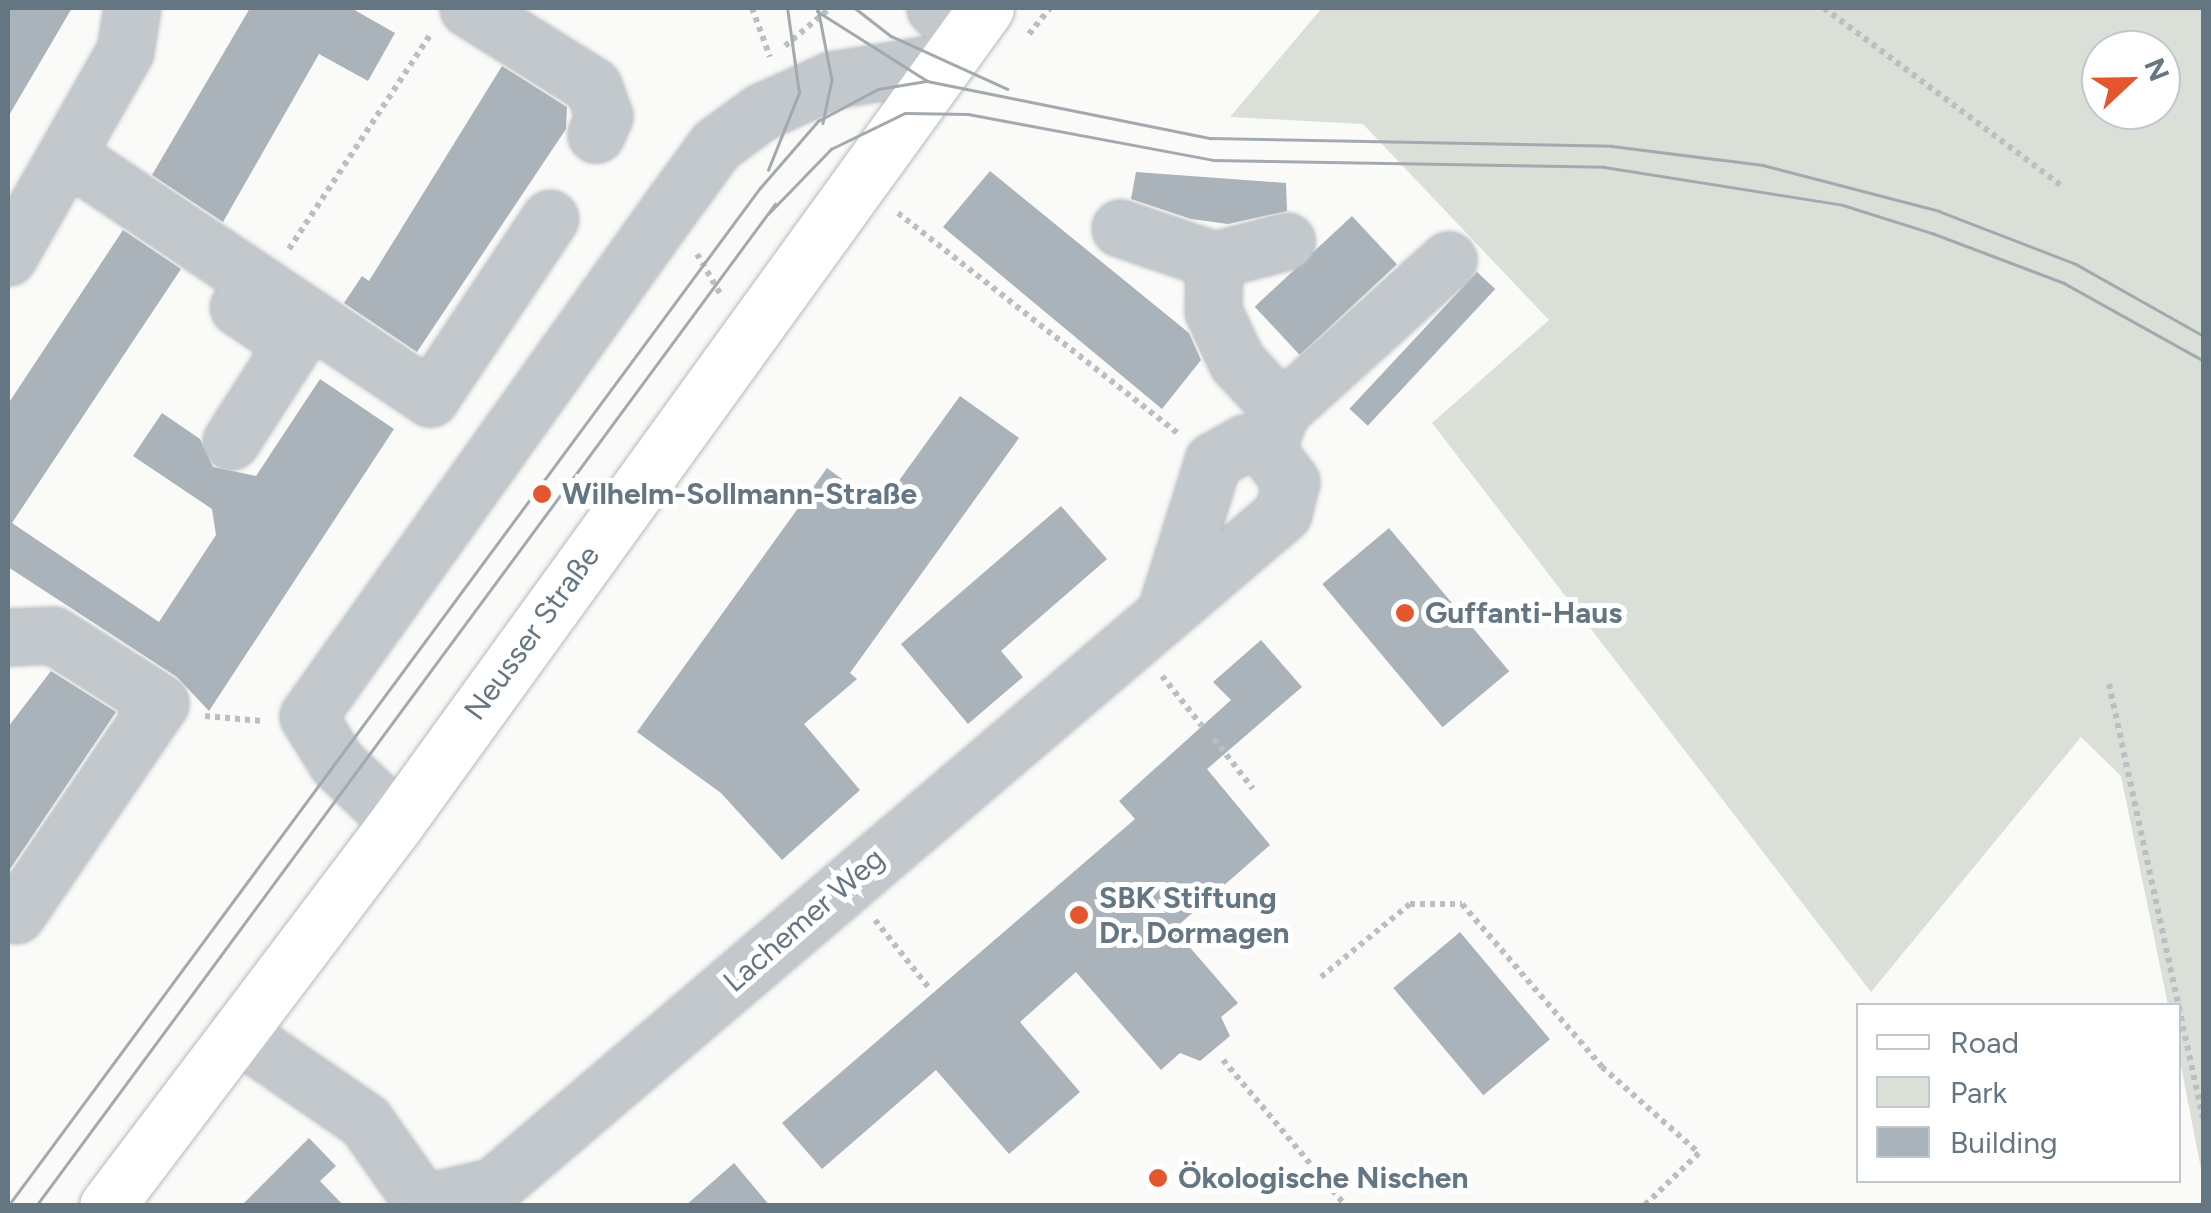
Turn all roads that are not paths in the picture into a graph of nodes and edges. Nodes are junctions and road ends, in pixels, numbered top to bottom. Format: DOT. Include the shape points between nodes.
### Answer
graph roads {
  1 [pos="132,8"];
  2 [pos="452,16"];
  3 [pos="957,28"];
  4 [pos="596,134"];
  5 [pos="32,208"];
  6 [pos="550,218"];
  7 [pos="1120,228"];
  8 [pos="1287,240"];
  9 [pos="1214,260"];
  10 [pos="1448,260"];
  11 [pos="1274,430"];
  12 [pos="230,441"];
  13 [pos="1149,624"];
  14 [pos="8,637"];
  15 [pos="398,820"];
  16 [pos="16,915"];
  17 [pos="236,1033"];
  18 [pos="426,1204"];
  19 [pos="107,1206"];
  1 -- 5 [label="street" via="125,51"];
  2 -- 4 [label="street" via="593,86 604,116"];
  3 -- 15 [label="main road, Neusser Straße"];
  3 -- 15 [label="street" via="799,93 704,161 308,716 328,752"];
  5 -- 6 [label="street" via="266,290 430,398"];
  5 -- 12 [label="street" via="293,344"];
  7 -- 9 [label="street"];
  8 -- 9 [label="street"];
  9 -- 11 [label="street" via="1213,311"];
  10 -- 11 [label="street"];
  11 -- 13 [label="street" via="1213,462"];
  11 -- 13 [label="street, Lachemer Weg" via="1291,482 1283,514"];
  13 -- 18 [label="street, Lachemer Weg" via="494,1186"];
  14 -- 16 [label="street" via="53,636 160,703"];
  15 -- 17 [label="main road, Neusser Straße"];
  17 -- 18 [label="street, Lachemer Weg" via="365,1121"];
  17 -- 19 [label="main road, Neusser Straße"];
}
